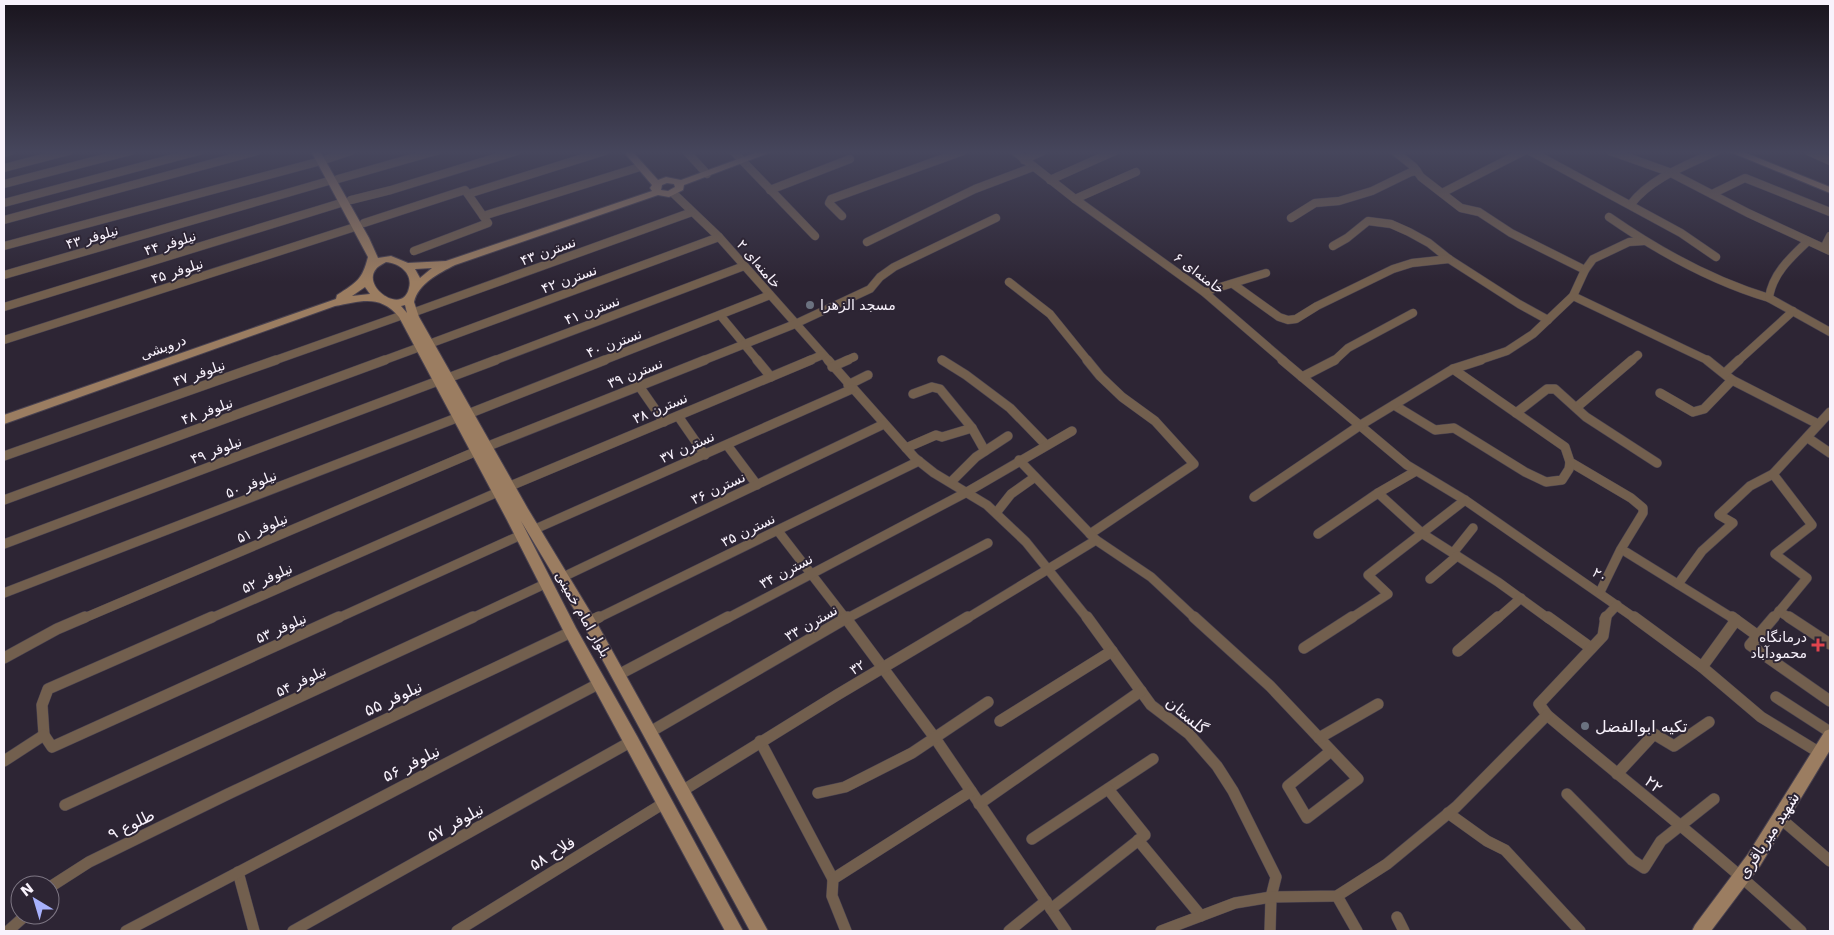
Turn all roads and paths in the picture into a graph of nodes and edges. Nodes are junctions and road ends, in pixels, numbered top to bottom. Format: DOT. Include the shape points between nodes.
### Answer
graph roads {
  1 [pos="36,195"];
  2 [pos="98,195"];
  3 [pos="189,195"];
  4 [pos="284,195"];
  5 [pos="343,195"];
  6 [pos="372,195"];
  7 [pos="458,195"];
  8 [pos="468,195"];
  9 [pos="552,195"];
  10 [pos="635,195"];
  11 [pos="675,195"];
  12 [pos="775,195"];
  13 [pos="843,195"];
  14 [pos="964,195"];
  15 [pos="1069,195"];
  16 [pos="1085,195"];
  17 [pos="1360,195"];
  18 [pos="1444,195"];
  19 [pos="1613,195"];
  20 [pos="1639,195"];
  21 [pos="1713,195"];
  22 [pos="1787,195"];
  23 [pos="1075,199"];
  24 [pos="347,201"];
  25 [pos="4,203"];
  26 [pos="1631,204"];
  27 [pos="692,212"];
  28 [pos="1830,212"];
  29 [pos="484,216"];
  30 [pos="842,216"];
  31 [pos="1608,217"];
  32 [pos="996,218"];
  33 [pos="1291,218"];
  34 [pos="4,220"];
  35 [pos="361,225"];
  36 [pos="815,236"];
  37 [pos="1830,236"];
  38 [pos="718,237"];
  39 [pos="1644,241"];
  40 [pos="1808,241"];
  41 [pos="867,242"];
  42 [pos="4,246"];
  43 [pos="1333,246"];
  44 [pos="1827,250"];
  45 [pos="414,251"];
  46 [pos="1716,257"];
  47 [pos="394,259"];
  48 [pos="1449,259"];
  49 [pos="451,262"];
  50 [pos="407,266"];
  51 [pos="744,266"];
  52 [pos="1585,270"];
  53 [pos="369,273"];
  54 [pos="1266,273"];
  55 [pos="4,275"];
  56 [pos="1009,282"];
  57 [pos="1233,284"];
  58 [pos="412,292"];
  59 [pos="1204,292"];
  60 [pos="770,295"];
  61 [pos="1573,296"];
  62 [pos="379,298"];
  63 [pos="1769,298"];
  64 [pos="333,303"];
  65 [pos="393,303"];
  66 [pos="4,307"];
  67 [pos="1792,311"];
  68 [pos="1413,313"];
  69 [pos="407,314"];
  70 [pos="720,315"];
  71 [pos="1548,320"];
  72 [pos="795,324"];
  73 [pos="1830,332"];
  74 [pos="4,340"];
  75 [pos="744,344"];
  76 [pos="424,345"];
  77 [pos="822,355"];
  78 [pos="1638,356"];
  79 [pos="854,357"];
  80 [pos="942,360"];
  81 [pos="832,367"];
  82 [pos="1453,369"];
  83 [pos="1725,373"];
  84 [pos="868,375"];
  85 [pos="771,377"];
  86 [pos="1302,377"];
  87 [pos="443,380"];
  88 [pos="1732,380"];
  89 [pos="639,386"];
  90 [pos="850,387"];
  91 [pos="913,394"];
  92 [pos="1660,394"];
  93 [pos="1394,405"];
  94 [pos="1576,407"];
  95 [pos="1830,412"];
  96 [pos="1516,413"];
  97 [pos="464,416"];
  98 [pos="678,416"];
  99 [pos="4,420"];
  100 [pos="664,422"];
  101 [pos="884,424"];
  102 [pos="1818,424"];
  103 [pos="1359,426"];
  104 [pos="972,428"];
  105 [pos="1072,431"];
  106 [pos="1008,436"];
  107 [pos="1808,438"];
  108 [pos="727,445"];
  109 [pos="1046,445"];
  110 [pos="906,448"];
  111 [pos="482,449"];
  112 [pos="985,451"];
  113 [pos="1830,453"];
  114 [pos="705,455"];
  115 [pos="4,456"];
  116 [pos="1019,460"];
  117 [pos="919,461"];
  118 [pos="1570,462"];
  119 [pos="1657,463"];
  120 [pos="1416,471"];
  121 [pos="1772,474"];
  122 [pos="1036,478"];
  123 [pos="951,482"];
  124 [pos="757,485"];
  125 [pos="503,489"];
  126 [pos="967,492"];
  127 [pos="1378,493"];
  128 [pos="1254,497"];
  129 [pos="4,500"];
  130 [pos="1465,500"];
  131 [pos="996,513"];
  132 [pos="1473,528"];
  133 [pos="778,531"];
  134 [pos="527,532"];
  135 [pos="1318,534"];
  136 [pos="1423,534"];
  137 [pos="1094,537"];
  138 [pos="988,542"];
  139 [pos="4,544"];
  140 [pos="1626,552"];
  141 [pos="1455,554"];
  142 [pos="1050,571"];
  143 [pos="811,574"];
  144 [pos="563,577"];
  145 [pos="1430,579"];
  146 [pos="547,583"];
  147 [pos="1678,584"];
  148 [pos="1600,592"];
  149 [pos="4,593"];
  150 [pos="1522,598"];
  151 [pos="1617,605"];
  152 [pos="1779,611"];
  153 [pos="845,618"];
  154 [pos="1736,620"];
  155 [pos="589,622"];
  156 [pos="57,629"];
  157 [pos="571,632"];
  158 [pos="1758,636"];
  159 [pos="1830,644"];
  160 [pos="1304,648"];
  161 [pos="1591,648"];
  162 [pos="1112,651"];
  163 [pos="1458,651"];
  164 [pos="4,658"];
  165 [pos="883,667"];
  166 [pos="1702,667"];
  167 [pos="618,675"];
  168 [pos="600,683"];
  169 [pos="1141,691"];
  170 [pos="1776,697"];
  171 [pos="1830,701"];
  172 [pos="988,702"];
  173 [pos="1378,704"];
  174 [pos="1547,715"];
  175 [pos="1000,721"];
  176 [pos="1709,722"];
  177 [pos="650,732"];
  178 [pos="44,735"];
  179 [pos="934,738"];
  180 [pos="1319,738"];
  181 [pos="632,741"];
  182 [pos="760,741"];
  183 [pos="1827,743"];
  184 [pos="1331,751"];
  185 [pos="1153,759"];
  186 [pos="4,761"];
  187 [pos="1617,774"];
  188 [pos="1108,789"];
  189 [pos="682,791"];
  190 [pos="971,791"];
  191 [pos="818,793"];
  192 [pos="228,794"];
  193 [pos="1567,794"];
  194 [pos="1714,799"];
  195 [pos="664,803"];
  196 [pos="980,804"];
  197 [pos="65,805"];
  198 [pos="1448,813"];
  199 [pos="1780,818"];
  200 [pos="1680,826"];
  201 [pos="1032,839"];
  202 [pos="1138,840"];
  203 [pos="718,857"];
  204 [pos="1830,860"];
  205 [pos="700,869"];
  206 [pos="238,872"];
  207 [pos="1742,876"];
  208 [pos="833,879"];
  209 [pos="60,881"];
  210 [pos="1337,896"];
  211 [pos="1271,897"];
  212 [pos="1048,905"];
  213 [pos="1201,916"];
  214 [pos="1397,917"];
  215 [pos="126,931"];
  216 [pos="254,931"];
  217 [pos="293,931"];
  218 [pos="457,931"];
  219 [pos="734,931"];
  220 [pos="759,931"];
  221 [pos="846,931"];
  222 [pos="1009,931"];
  223 [pos="1066,931"];
  224 [pos="1161,931"];
  225 [pos="1270,931"];
  226 [pos="1357,931"];
  227 [pos="1404,931"];
  228 [pos="1580,931"];
  229 [pos="1701,931"];
  230 [pos="1800,931"];
  1 -- 25 [label="street"];
  2 -- 34 [label="street"];
  3 -- 42 [label="street"];
  4 -- 55 [label="street, نیلوفر ۴۳"];
  5 -- 24 [label="main road"];
  6 -- 24 [label="street, نیلوفر ۴۴"];
  7 -- 35 [label="street, نیلوفر ۴۵"];
  8 -- 29 [label="street"];
  9 -- 29 [label="street"];
  10 -- 49 [label="main road"];
  11 -- 27 [label="street, خامنه‌ای ۲"];
  12 -- 36 [label="street"];
  13 -- 30 [label="street" via="829,203"];
  14 -- 41 [label="street"];
  15 -- 23 [label="street, خامنه‌ای ۶"];
  16 -- 23 [label="street"];
  17 -- 33 [label="street" via="1315,203"];
  18 -- 52 [label="street" via="1462,208 1479,212 1511,233"];
  19 -- 26 [label="street"];
  20 -- 26 [label="street"];
  21 -- 40 [label="street"];
  22 -- 28 [label="street"];
  23 -- 59 [label="street, خامنه‌ای ۶"];
  24 -- 35 [label="main road"];
  24 -- 66 [label="street, نیلوفر ۴۴"];
  26 -- 46 [label="street" via="1702,245"];
  27 -- 38 [label="street, خامنه‌ای ۲"];
  27 -- 69 [label="street, نسترن ۴۳"];
  29 -- 45 [label="street" via="488,224"];
  31 -- 39 [label="street"];
  32 -- 72 [label="street, نسترن ۳۹" via="894,267 870,289"];
  35 -- 47 [label="main road" via="381,252"];
  35 -- 53 [label="main road" via="373,256"];
  35 -- 74 [label="street, نیلوفر ۴۵"];
  37 -- 44 [label="street"];
  38 -- 51 [label="street, خامنه‌ای ۲"];
  38 -- 76 [label="street, نسترن ۴۲"];
  39 -- 52 [label="street" via="1628,242 1602,253"];
  39 -- 63 [label="street" via="1736,288"];
  40 -- 44 [label="street"];
  40 -- 63 [label="street" via="1787,261 1769,291"];
  43 -- 48 [label="street" via="1373,221 1392,224 1409,232"];
  47 -- 50 [label="main road"];
  47 -- 53 [label="main road" via="378,261"];
  48 -- 57 [label="street" via="1412,263 1393,269 1296,319 1288,320"];
  48 -- 71 [label="street"];
  49 -- 50 [label="main road"];
  49 -- 58 [label="main road"];
  50 -- 58 [label="main road" via="414,276"];
  51 -- 60 [label="street, خامنه‌ای ۲"];
  51 -- 87 [label="street, نسترن ۴۱"];
  52 -- 61 [label="street"];
  53 -- 62 [label="main road" via="372,290"];
  53 -- 64 [label="main road" via="347,295"];
  54 -- 57 [label="street"];
  56 -- 137 [label="street, ۳۲" via="1050,314 1100,376 1155,421 1194,464"];
  57 -- 59 [label="street"];
  58 -- 65 [label="main road" via="405,300"];
  58 -- 69 [label="main road, بلوار امام خمینی"];
  59 -- 86 [label="street, خامنه‌ای ۶"];
  60 -- 70 [label="street, نسترن ۴۰"];
  60 -- 72 [label="street, خامنه‌ای ۲"];
  61 -- 71 [label="street"];
  61 -- 83 [label="street" via="1709,361"];
  62 -- 64 [label="main road" via="363,297"];
  62 -- 65 [label="main road"];
  63 -- 67 [label="street"];
  64 -- 99 [label="main road, درویشی"];
  65 -- 69 [label="main road, بلوار امام خمینی"];
  67 -- 73 [label="street"];
  67 -- 83 [label="street"];
  68 -- 86 [label="street"];
  69 -- 76 [label="main road, بلوار امام خمینی"];
  69 -- 115 [label="street, نیلوفر ۴۷"];
  70 -- 75 [label="street"];
  70 -- 97 [label="street, نسترن ۴۰"];
  71 -- 82 [label="street" via="1507,351"];
  72 -- 75 [label="street, نسترن ۳۹"];
  72 -- 77 [label="street, خامنه‌ای ۲"];
  75 -- 85 [label="street"];
  75 -- 89 [label="street, نسترن ۳۹"];
  76 -- 87 [label="main road, بلوار امام خمینی"];
  76 -- 129 [label="street, نیلوفر ۴۸"];
  77 -- 81 [label="street, خامنه‌ای ۲"];
  77 -- 85 [label="street, نسترن ۳۸"];
  78 -- 94 [label="street"];
  79 -- 81 [label="street"];
  80 -- 109 [label="street" via="1010,408"];
  81 -- 90 [label="street, خامنه‌ای ۲"];
  82 -- 93 [label="street"];
  82 -- 96 [label="street"];
  83 -- 88 [label="street"];
  84 -- 90 [label="street, نسترن ۳۷"];
  85 -- 98 [label="street, نسترن ۳۸"];
  86 -- 103 [label="street, خامنه‌ای ۶"];
  87 -- 97 [label="main road, بلوار امام خمینی"];
  87 -- 139 [label="street, نیلوفر ۴۹"];
  88 -- 92 [label="street" via="1699,412 1693,412"];
  88 -- 102 [label="street"];
  89 -- 100 [label="street"];
  89 -- 111 [label="street, نسترن ۳۹"];
  90 -- 101 [label="street, خامنه‌ای ۲"];
  90 -- 108 [label="street, نسترن ۳۷"];
  91 -- 104 [label="street" via="937,387"];
  93 -- 103 [label="street"];
  93 -- 118 [label="street" via="1435,430 1454,428 1546,482 1562,480 1570,469"];
  94 -- 96 [label="street" via="1550,388"];
  94 -- 119 [label="street" via="1586,417"];
  95 -- 102 [label="street"];
  96 -- 118 [label="street" via="1565,447"];
  97 -- 111 [label="main road, بلوار امام خمینی"];
  97 -- 149 [label="street, نیلوفر ۵۰"];
  98 -- 100 [label="street, نسترن ۳۸"];
  98 -- 114 [label="street"];
  100 -- 125 [label="street, نسترن ۳۸"];
  101 -- 110 [label="street, خامنه‌ای ۲"];
  101 -- 124 [label="street, نسترن ۳۶"];
  102 -- 107 [label="street"];
  103 -- 120 [label="street, ۲۰"];
  103 -- 128 [label="street"];
  104 -- 110 [label="street" via="942,437 936,435"];
  104 -- 112 [label="street"];
  105 -- 109 [label="street, نسترن ۳۴"];
  106 -- 112 [label="street"];
  107 -- 113 [label="street"];
  107 -- 121 [label="street"];
  108 -- 114 [label="street, نسترن ۳۷"];
  108 -- 124 [label="street"];
  109 -- 116 [label="street, نسترن ۳۴"];
  110 -- 117 [label="street, خامنه‌ای ۲"];
  111 -- 125 [label="main road, بلوار امام خمینی"];
  111 -- 156 [label="street, نیلوفر ۵۱"];
  112 -- 123 [label="street"];
  114 -- 134 [label="street, نسترن ۳۷"];
  116 -- 122 [label="street"];
  116 -- 126 [label="street, نسترن ۳۴"];
  117 -- 123 [label="street, گلستان"];
  117 -- 133 [label="street, نسترن ۳۵"];
  118 -- 148 [label="street" via="1632,498 1643,508"];
  120 -- 127 [label="street"];
  120 -- 130 [label="street, ۲۰"];
  121 -- 147 [label="street" via="1750,486 1719,515 1733,523 1700,553"];
  121 -- 152 [label="street" via="1812,525 1775,554 1807,578"];
  122 -- 131 [label="street" via="1011,494"];
  122 -- 137 [label="street"];
  123 -- 126 [label="street, گلستان"];
  124 -- 144 [label="street, نسترن ۳۶"];
  125 -- 134 [label="main road, بلوار امام خمینی"];
  125 -- 178 [label="street, نیلوفر ۵۲" via="48,689 42,705"];
  126 -- 131 [label="street, گلستان"];
  126 -- 143 [label="street, نسترن ۳۴"];
  127 -- 135 [label="street"];
  127 -- 136 [label="street"];
  130 -- 136 [label="street"];
  130 -- 148 [label="street, ۲۰"];
  131 -- 142 [label="street, گلستان"];
  132 -- 141 [label="street"];
  133 -- 143 [label="street"];
  133 -- 155 [label="street, نسترن ۳۵"];
  134 -- 144 [label="main road, بلوار امام خمینی"];
  134 -- 146 [label="main road, بلوار امام خمینی"];
  134 -- 178 [label="street, نیلوفر ۵۳" via="52,746"];
  136 -- 141 [label="street"];
  136 -- 160 [label="street" via="1368,576 1388,594"];
  137 -- 142 [label="street, ۳۲"];
  137 -- 180 [label="street" via="1151,577 1207,627"];
  138 -- 153 [label="street, نسترن ۳۳"];
  140 -- 147 [label="street"];
  141 -- 145 [label="street"];
  141 -- 150 [label="street"];
  142 -- 162 [label="street, گلستان"];
  142 -- 165 [label="street, ۳۲"];
  143 -- 153 [label="street"];
  143 -- 167 [label="street, نسترن ۳۴"];
  144 -- 155 [label="main road, بلوار امام خمینی"];
  146 -- 157 [label="main road, بلوار امام خمینی"];
  146 -- 197 [label="street, نیلوفر ۵۴"];
  147 -- 154 [label="street"];
  148 -- 151 [label="street, ۲۰"];
  150 -- 161 [label="street"];
  150 -- 163 [label="street"];
  151 -- 161 [label="street" via="1604,619 1603,636"];
  151 -- 166 [label="street, ۲۰"];
  152 -- 158 [label="street"];
  152 -- 159 [label="street"];
  153 -- 165 [label="street"];
  153 -- 177 [label="street, نسترن ۳۳"];
  154 -- 158 [label="street"];
  154 -- 166 [label="street"];
  155 -- 167 [label="main road, بلوار امام خمینی"];
  156 -- 164 [label="street"];
  157 -- 168 [label="main road, بلوار امام خمینی"];
  157 -- 192 [label="street, نیلوفر ۵۵"];
  158 -- 171 [label="street" via="1750,645"];
  161 -- 174 [label="street" via="1539,704"];
  162 -- 169 [label="street, گلستان"];
  162 -- 175 [label="street"];
  165 -- 179 [label="street"];
  165 -- 182 [label="street, ۳۲"];
  166 -- 183 [label="street, ۲۰" via="1761,717"];
  167 -- 177 [label="main road, بلوار امام خمینی"];
  168 -- 181 [label="main road, بلوار امام خمینی"];
  168 -- 206 [label="street, نیلوفر ۵۶"];
  169 -- 196 [label="street"];
  169 -- 211 [label="street, گلستان" via="1151,705 1189,734 1217,766 1233,791 1276,877"];
  170 -- 183 [label="street"];
  172 -- 179 [label="street"];
  173 -- 180 [label="street"];
  174 -- 187 [label="street, ۲۲"];
  174 -- 198 [label="street"];
  176 -- 187 [label="street" via="1674,746 1654,734"];
  177 -- 189 [label="main road, بلوار امام خمینی"];
  178 -- 186 [label="street"];
  179 -- 190 [label="street"];
  179 -- 191 [label="street" via="912,753 845,787"];
  180 -- 184 [label="street"];
  181 -- 195 [label="main road, بلوار امام خمینی"];
  181 -- 217 [label="street, نیلوفر ۵۷"];
  182 -- 189 [label="street, ۳۲"];
  182 -- 208 [label="street"];
  183 -- 199 [label="main road, شهید میرباقری"];
  184 -- 184 [label="street" via="1358,779 1308,818 1288,786"];
  185 -- 188 [label="street"];
  187 -- 200 [label="street, ۲۲"];
  188 -- 201 [label="street"];
  188 -- 202 [label="street" via="1145,835"];
  189 -- 203 [label="main road, بلوار امام خمینی"];
  190 -- 196 [label="street"];
  190 -- 208 [label="street"];
  192 -- 209 [label="street, طلوع ۹" via="89,862"];
  193 -- 200 [label="street" via="1632,860 1644,868 1661,840"];
  194 -- 200 [label="street"];
  195 -- 205 [label="main road, بلوار امام خمینی"];
  195 -- 218 [label="street, فلاح ۵۸"];
  196 -- 212 [label="street"];
  198 -- 210 [label="street" via="1387,864"];
  198 -- 228 [label="street" via="1505,850"];
  199 -- 204 [label="street"];
  199 -- 207 [label="main road, شهید میرباقری"];
  200 -- 207 [label="street, ۲۲"];
  202 -- 212 [label="street"];
  202 -- 213 [label="street"];
  203 -- 205 [label="main road"];
  203 -- 220 [label="main road, بلوار امام خمینی"];
  205 -- 219 [label="main road, بلوار امام خمینی"];
  206 -- 215 [label="street, نیلوفر ۵۶"];
  206 -- 216 [label="street"];
  207 -- 229 [label="main road, شهید میرباقری"];
  207 -- 230 [label="street, ۲۲"];
  208 -- 221 [label="street" via="832,896"];
  210 -- 211 [label="street"];
  210 -- 226 [label="street"];
  211 -- 213 [label="street" via="1235,903"];
  211 -- 225 [label="street, گلستان"];
  212 -- 222 [label="street"];
  212 -- 223 [label="street"];
  213 -- 224 [label="street"];
  214 -- 227 [label="street"];
}
